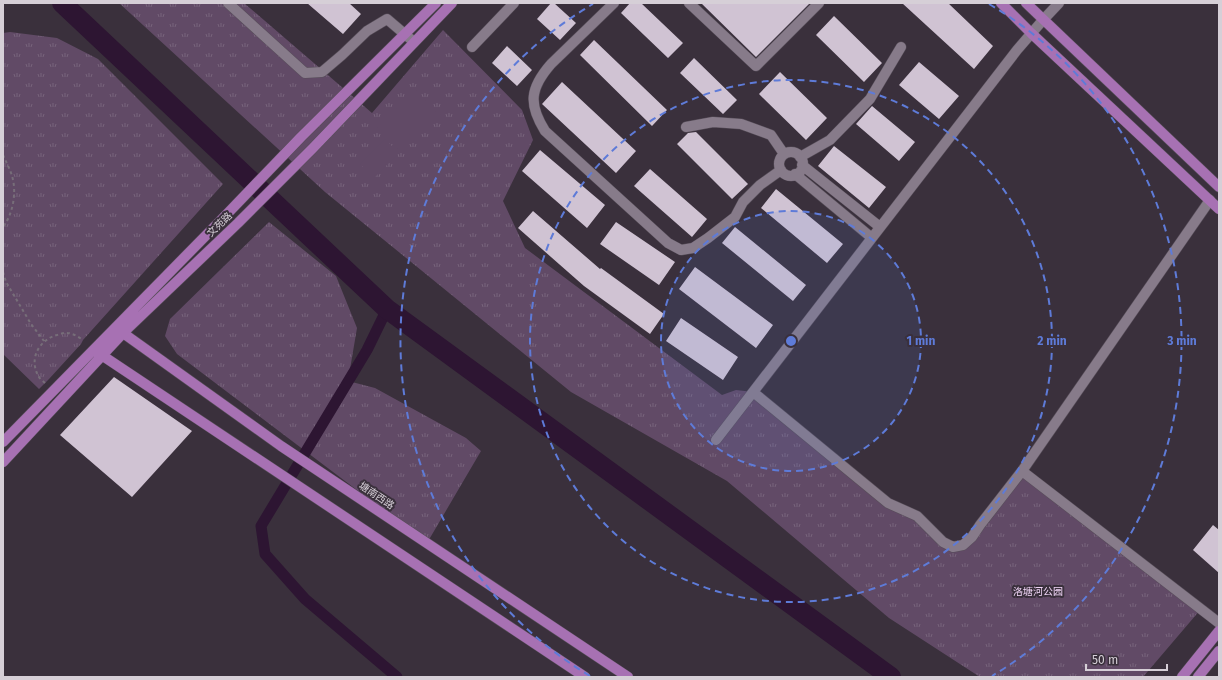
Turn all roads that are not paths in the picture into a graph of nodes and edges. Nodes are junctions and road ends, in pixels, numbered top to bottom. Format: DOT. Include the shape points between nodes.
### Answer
graph roads {
  1 [pos="228,3"];
  2 [pos="436,3"];
  3 [pos="452,3"];
  4 [pos="514,3"];
  5 [pos="614,3"];
  6 [pos="689,3"];
  7 [pos="819,3"];
  8 [pos="1001,3"];
  9 [pos="1026,3"];
  10 [pos="1059,3"];
  11 [pos="1043,20"];
  12 [pos="1031,33"];
  13 [pos="405,34"];
  14 [pos="414,42"];
  15 [pos="472,47"];
  16 [pos="901,47"];
  17 [pos="686,127"];
  18 [pos="784,154"];
  19 [pos="801,161"];
  20 [pos="781,170"];
  21 [pos="795,174"];
  22 [pos="1219,187"];
  23 [pos="1210,200"];
  24 [pos="1219,209"];
  25 [pos="880,227"];
  26 [pos="872,238"];
  27 [pos="119,331"];
  28 [pos="98,352"];
  29 [pos="752,392"];
  30 [pos="716,440"];
  31 [pos="3,442"];
  32 [pos="3,462"];
  33 [pos="1022,471"];
  34 [pos="1219,623"];
  35 [pos="1219,631"];
  36 [pos="1219,651"];
  37 [pos="585,677"];
  38 [pos="628,677"];
  39 [pos="1182,677"];
  40 [pos="1198,677"];
  1 -- 13 [label="street" via="305,73 322,72 367,31 387,19"];
  2 -- 13 [label="main road, 文苑路"];
  3 -- 14 [label="main road, 文苑路"];
  4 -- 15 [label="street"];
  5 -- 20 [label="street" via="542,74 533,102 537,118 545,131 668,243 681,250 693,248 708,238 735,216 743,202 760,185"];
  6 -- 7 [label="street" via="756,66"];
  8 -- 12 [label="main road"];
  9 -- 11 [label="main road"];
  10 -- 11 [label="street"];
  11 -- 12 [label="street"];
  11 -- 22 [label="main road"];
  12 -- 23 [label="main road"];
  12 -- 25 [label="street"];
  13 -- 14 [label="street"];
  13 -- 27 [label="main road, 文苑路" via="302,137"];
  14 -- 27 [label="main road, 文苑路" via="238,223"];
  16 -- 19 [label="street" via="870,99 830,140"];
  17 -- 18 [label="street" via="713,122 741,124 771,135"];
  18 -- 19 [label="street" via="795,153"];
  18 -- 20 [label="street" via="780,160"];
  19 -- 21 [label="street" via="801,169"];
  19 -- 25 [label="street"];
  20 -- 21 [label="street" via="788,175"];
  21 -- 26 [label="street"];
  23 -- 24 [label="main road"];
  23 -- 33 [label="street"];
  25 -- 26 [label="street"];
  26 -- 29 [label="street"];
  27 -- 28 [label="main road, 文苑路"];
  27 -- 38 [label="main road, 塘南西路" via="282,446"];
  28 -- 31 [label="main road, 文苑路"];
  28 -- 32 [label="main road, 文苑路"];
  28 -- 37 [label="main road"];
  29 -- 30 [label="street"];
  29 -- 33 [label="street" via="888,503 917,516 942,542 953,547 963,545 972,537"];
  33 -- 34 [label="street"];
  35 -- 39 [label="main road"];
  36 -- 40 [label="main road"];
}
